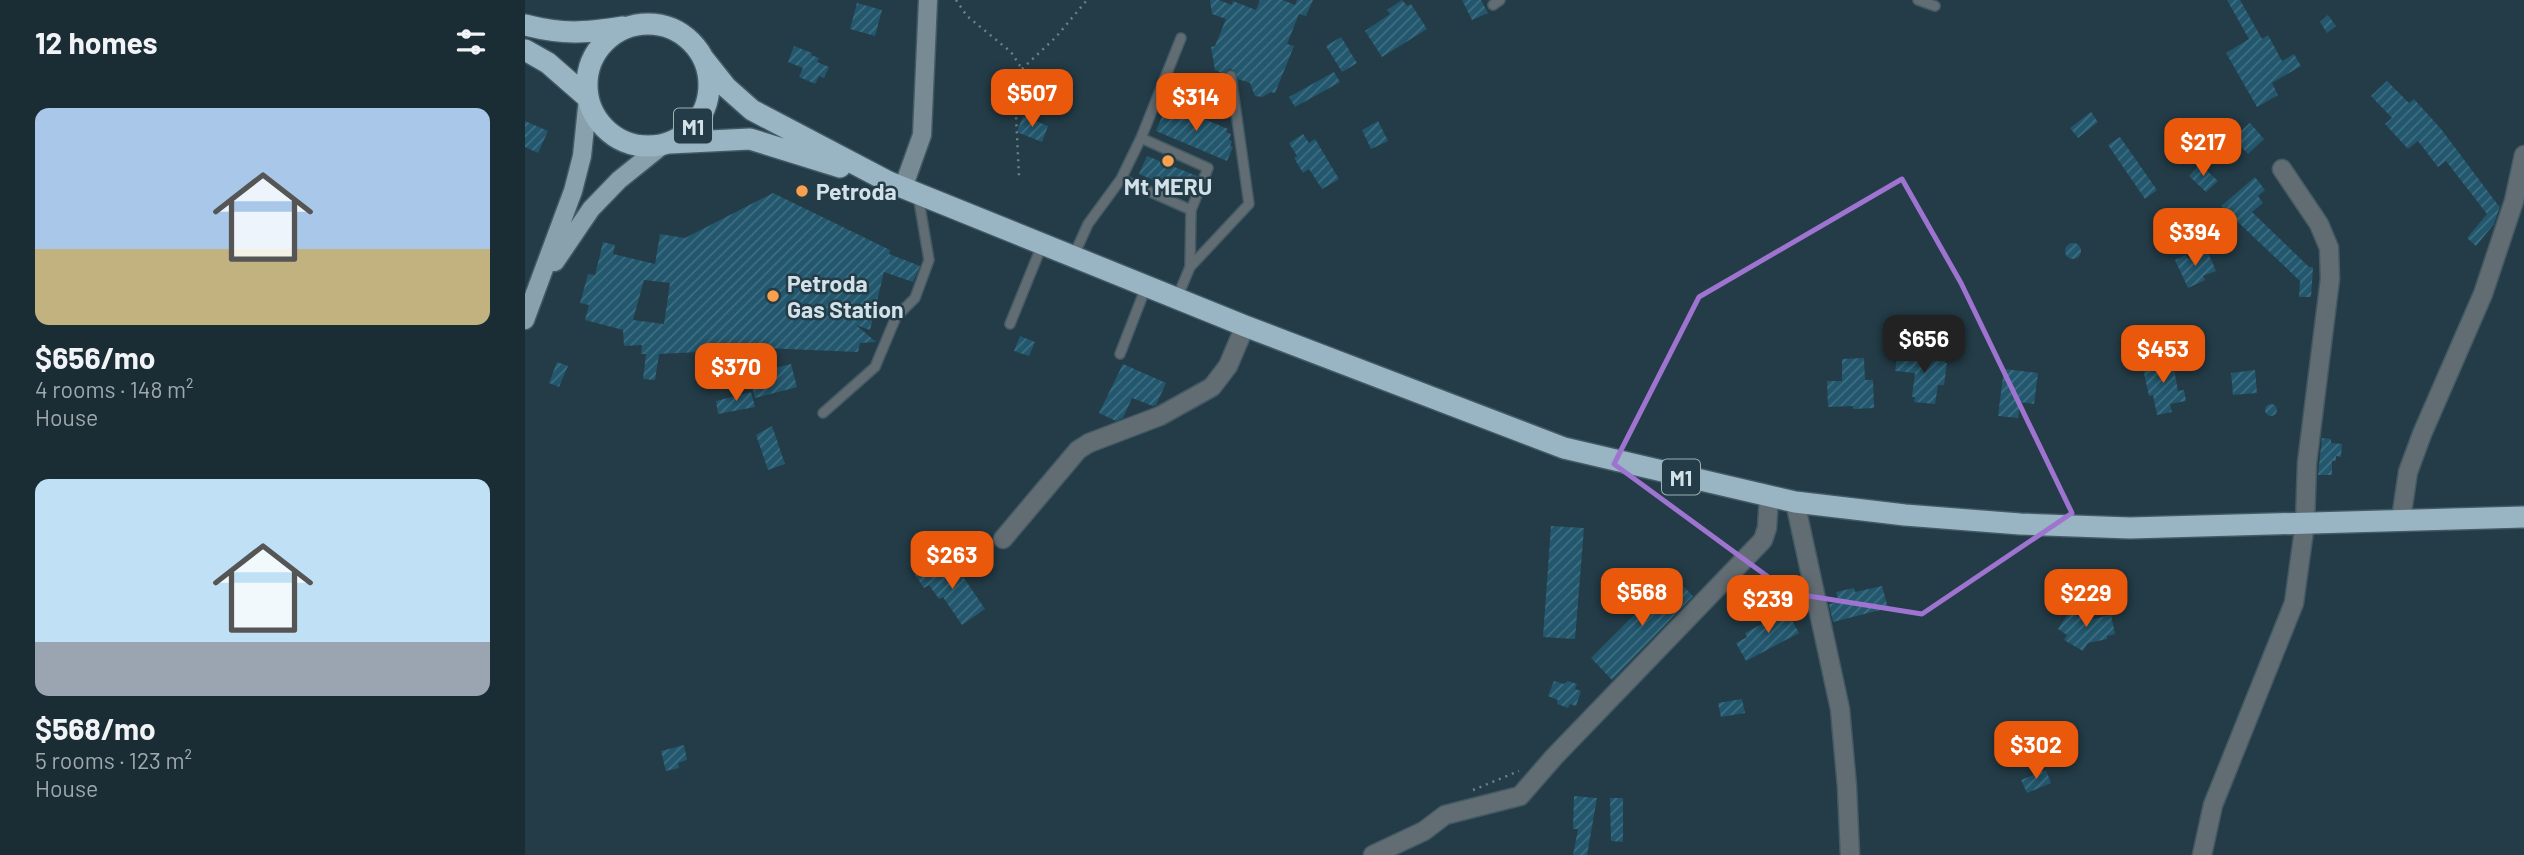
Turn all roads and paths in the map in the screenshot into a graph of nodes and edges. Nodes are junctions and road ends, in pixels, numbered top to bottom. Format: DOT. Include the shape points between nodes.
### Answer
graph roads {
  1 [pos="956,0"];
  2 [pos="1087,0"];
  3 [pos="1918,0"];
  4 [pos="927,1"];
  5 [pos="1935,6"];
  6 [pos="525,25"];
  7 [pos="633,26"];
  8 [pos="1181,38"];
  9 [pos="525,50"];
  10 [pos="703,58"];
  11 [pos="1022,69"];
  12 [pos="1231,76"];
  13 [pos="588,98"];
  14 [pos="1141,138"];
  15 [pos="666,144"];
  16 [pos="2524,155"];
  17 [pos="2282,169"];
  18 [pos="1019,176"];
  19 [pos="1121,179"];
  20 [pos="903,188"];
  21 [pos="1191,210"];
  22 [pos="1042,243"];
  23 [pos="1074,255"];
  24 [pos="1190,267"];
  25 [pos="540,285"];
  26 [pos="1147,286"];
  27 [pos="1177,298"];
  28 [pos="526,312"];
  29 [pos="1010,324"];
  30 [pos="1245,326"];
  31 [pos="1120,354"];
  32 [pos="823,413"];
  33 [pos="1769,497"];
  34 [pos="1795,502"];
  35 [pos="2524,517"];
  36 [pos="2401,519"];
  37 [pos="2305,523"];
  38 [pos="1003,539"];
  39 [pos="1373,855"];
  40 [pos="1850,855"];
  41 [pos="2202,855"];
  1 -- 11 [label="path" via="967,16 1011,52"];
  2 -- 11 [label="path"];
  3 -- 5 [label="lane"];
  4 -- 20 [label="street" via="922,135"];
  6 -- 7 [label="highway, M1" via="577,34"];
  7 -- 10 [label="highway, M1" via="674,29 691,41"];
  7 -- 13 [label="highway" via="612,36 596,54 588,76"];
  8 -- 14 [label="lane"];
  9 -- 13 [label="highway, M1" via="548,63"];
  10 -- 15 [label="highway, M1" via="709,89 704,109 692,127"];
  10 -- 20 [label="highway, M1" via="752,110"];
  11 -- 18 [label="path" via="1027,88 1016,116"];
  12 -- 24 [label="lane" via="1249,204"];
  13 -- 15 [label="highway, M1" via="612,135 644,146"];
  13 -- 25 [label="main road" via="582,156"];
  14 -- 19 [label="lane"];
  14 -- 21 [label="lane" via="1208,168"];
  15 -- 20 [label="highway, M1" via="750,139"];
  15 -- 25 [label="main road" via="619,180 591,209"];
  16 -- 36 [label="street" via="2514,201 2483,293 2408,472"];
  17 -- 37 [label="street" via="2319,224 2329,248 2330,279 2307,463"];
  19 -- 21 [label="lane"];
  19 -- 23 [label="lane" via="1088,224"];
  20 -- 22 [label="highway, M1"];
  20 -- 32 [label="lane" via="929,261 915,298 897,317 875,367"];
  21 -- 24 [label="lane"];
  22 -- 23 [label="highway, M1"];
  22 -- 29 [label="lane"];
  23 -- 26 [label="highway, M1"];
  24 -- 27 [label="lane"];
  25 -- 28 [label="main road"];
  26 -- 27 [label="highway, M1"];
  26 -- 31 [label="lane"];
  27 -- 30 [label="highway, M1"];
  30 -- 33 [label="highway, M1" via="1529,437"];
  30 -- 38 [label="street" via="1212,387 1160,416 1078,450"];
  33 -- 34 [label="highway, M1"];
  33 -- 39 [label="street" via="1763,540 1520,796 1445,815 1424,831"];
  34 -- 37 [label="highway, M1" via="2020,524 2130,528"];
  34 -- 40 [label="street" via="1840,709"];
  35 -- 36 [label="highway, M1"];
  36 -- 37 [label="highway, M1"];
  37 -- 41 [label="street" via="2294,603 2213,805"];
}
